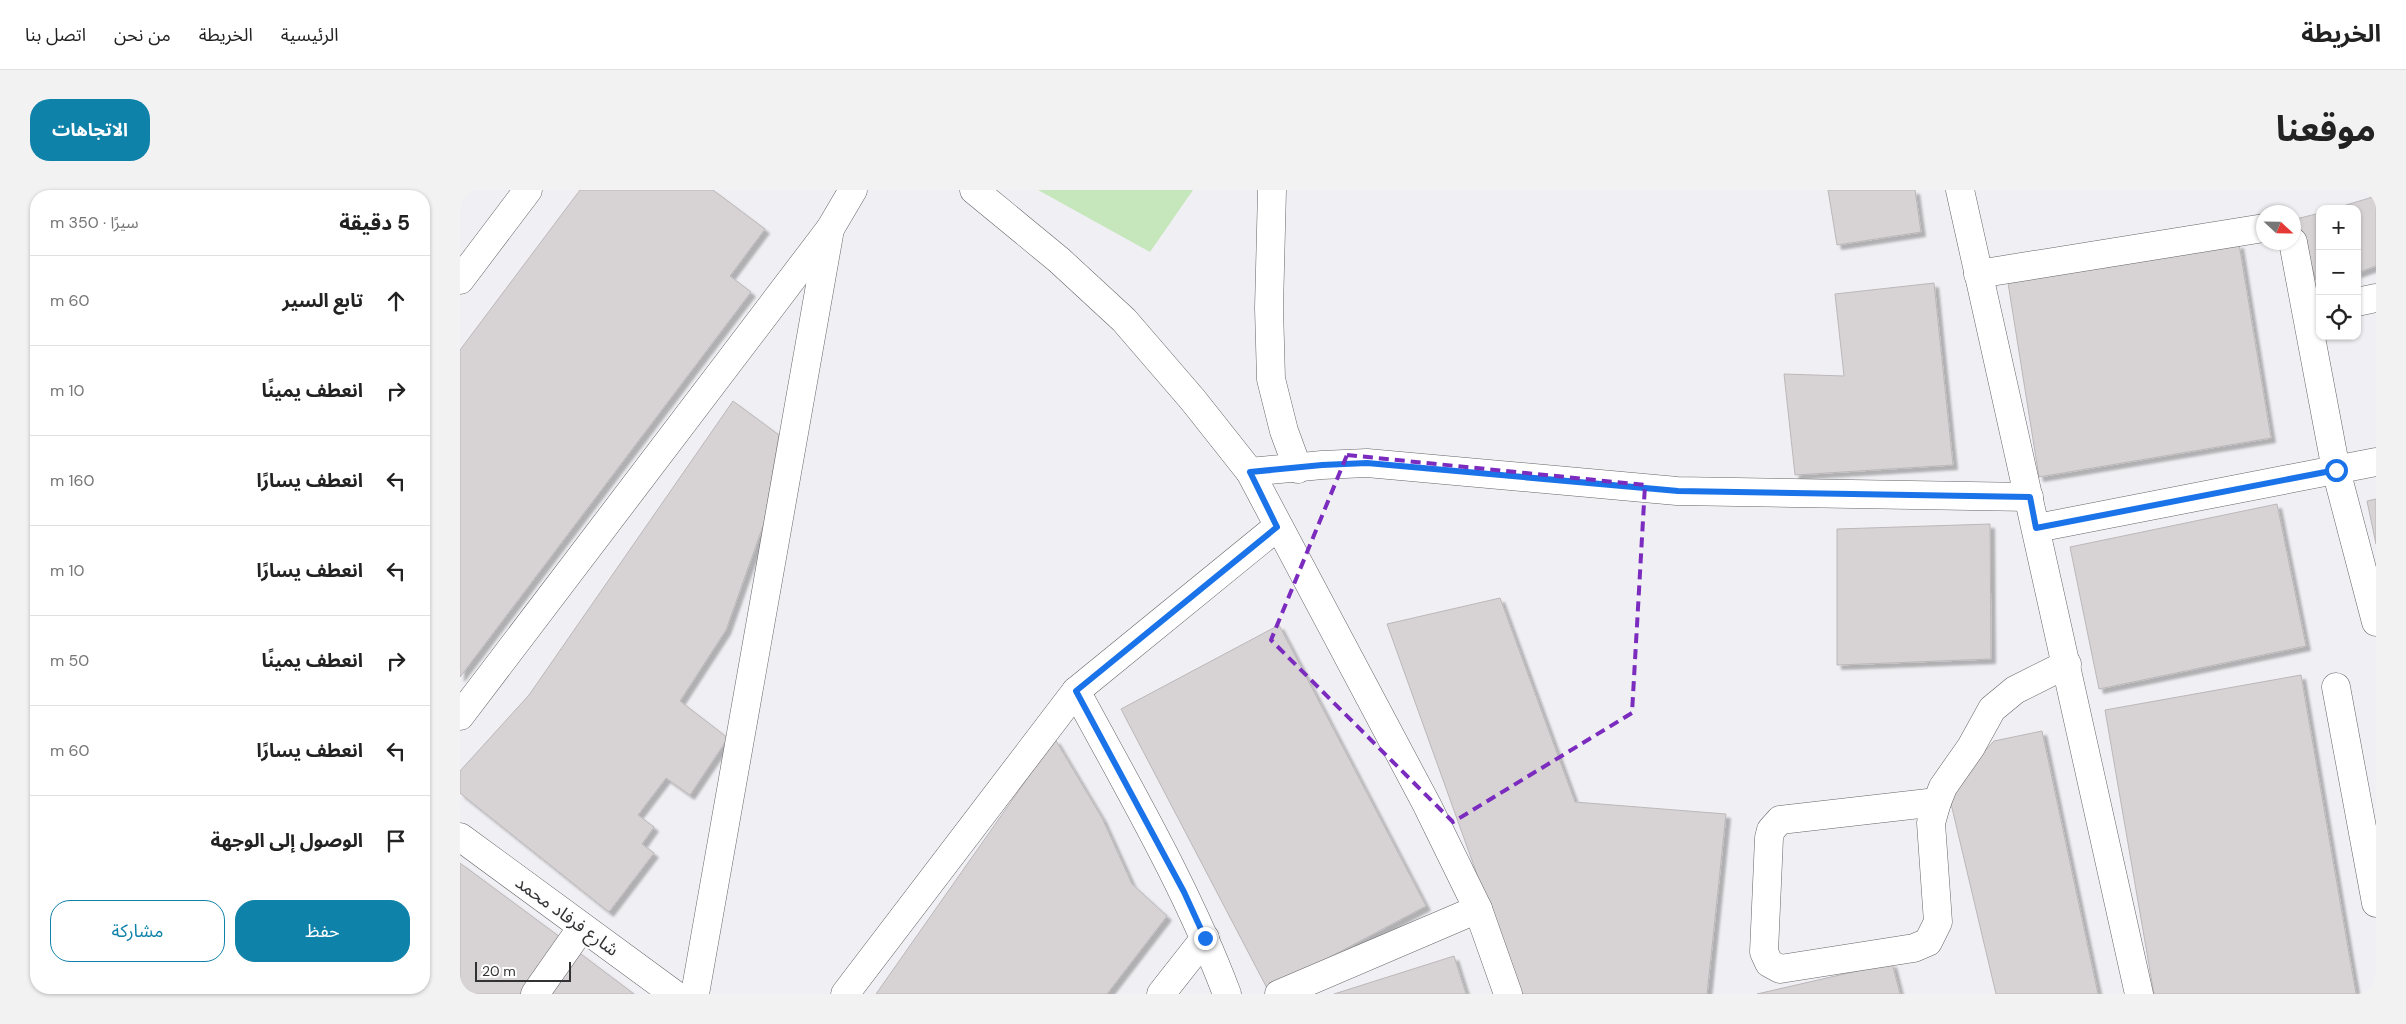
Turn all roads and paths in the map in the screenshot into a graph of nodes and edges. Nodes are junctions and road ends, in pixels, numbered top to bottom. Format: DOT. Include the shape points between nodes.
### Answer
graph roads {
  1 [pos="528,190"];
  2 [pos="853,190"];
  3 [pos="974,190"];
  4 [pos="1272,190"];
  5 [pos="1960,190"];
  6 [pos="830,229"];
  7 [pos="2256,229"];
  8 [pos="2295,250"];
  9 [pos="1978,274"];
  10 [pos="460,280"];
  11 [pos="2376,298"];
  12 [pos="2361,301"];
  13 [pos="2313,311"];
  14 [pos="2376,462"];
  15 [pos="1298,468"];
  16 [pos="2336,470"];
  17 [pos="1250,472"];
  18 [pos="2030,497"];
  19 [pos="1277,527"];
  20 [pos="2036,528"];
  21 [pos="2376,622"];
  22 [pos="2067,664"];
  23 [pos="2336,687"];
  24 [pos="1076,691"];
  25 [pos="460,716"];
  26 [pos="1937,802"];
  27 [pos="460,837"];
  28 [pos="2376,903"];
  29 [pos="1478,909"];
  30 [pos="582,927"];
  31 [pos="1205,938"];
  32 [pos="535,994"];
  33 [pos="674,994"];
  34 [pos="695,994"];
  35 [pos="845,994"];
  36 [pos="1161,994"];
  37 [pos="1227,994"];
  38 [pos="1279,994"];
  39 [pos="1508,994"];
  40 [pos="2139,994"];
  1 -- 10 [label="street"];
  2 -- 6 [label="street"];
  3 -- 17 [label="street" via="1060,260 1124,320"];
  4 -- 15 [label="street" via="1271,379 1284,432"];
  5 -- 9 [label="street"];
  6 -- 25 [label="street"];
  6 -- 34 [label="street"];
  7 -- 9 [label="street"];
  8 -- 13 [label="street"];
  9 -- 18 [label="street"];
  11 -- 12 [label="street"];
  13 -- 16 [label="street"];
  14 -- 16 [label="street"];
  15 -- 17 [label="street"];
  15 -- 18 [label="street" via="1367,463 1678,491"];
  16 -- 20 [label="street"];
  16 -- 21 [label="street"];
  17 -- 19 [label="street"];
  18 -- 20 [label="street"];
  19 -- 24 [label="street"];
  19 -- 29 [label="street"];
  20 -- 22 [label="street"];
  22 -- 26 [label="street" via="2015,690 1992,709"];
  22 -- 40 [label="street"];
  23 -- 28 [label="street"];
  24 -- 31 [label="street" via="1184,892"];
  24 -- 35 [label="street"];
  26 -- 26 [label="street" via="1932,823 1939,911 1928,942 1914,948 1780,969 1769,963 1764,952 1769,838 1780,820"];
  27 -- 30 [label="street, شارع فرفاد محمد"];
  29 -- 38 [label="street"];
  29 -- 39 [label="street"];
  30 -- 32 [label="street"];
  30 -- 33 [label="street, شارع فرفاد محمد"];
  31 -- 36 [label="street"];
  31 -- 37 [label="street"];
}
